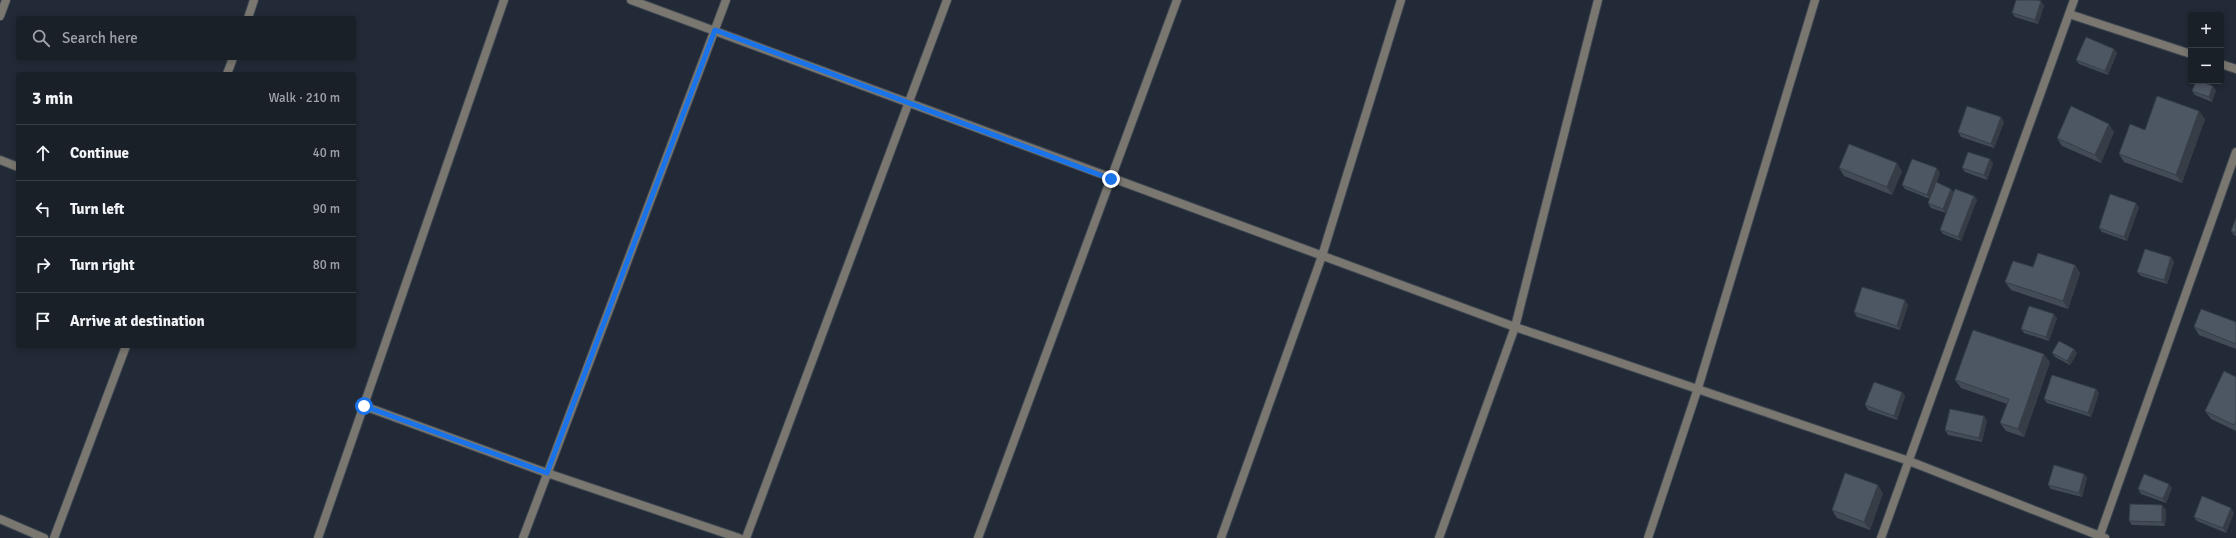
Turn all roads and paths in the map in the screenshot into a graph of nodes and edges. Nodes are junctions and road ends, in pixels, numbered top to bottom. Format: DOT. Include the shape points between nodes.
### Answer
graph roads {
  1 [pos="6,0"];
  2 [pos="254,0"];
  3 [pos="504,0"];
  4 [pos="631,0"];
  5 [pos="726,0"];
  6 [pos="947,0"];
  7 [pos="1177,0"];
  8 [pos="1401,0"];
  9 [pos="1598,0"];
  10 [pos="1815,0"];
  11 [pos="2074,0"];
  12 [pos="2069,14"];
  13 [pos="0,16"];
  14 [pos="249,16"];
  15 [pos="715,30"];
  16 [pos="2188,53"];
  17 [pos="232,60"];
  18 [pos="2224,65"];
  19 [pos="2236,70"];
  20 [pos="228,72"];
  21 [pos="908,104"];
  22 [pos="2236,152"];
  23 [pos="0,160"];
  24 [pos="16,166"];
  25 [pos="1111,179"];
  26 [pos="1322,256"];
  27 [pos="1515,327"];
  28 [pos="125,348"];
  29 [pos="1698,388"];
  30 [pos="364,406"];
  31 [pos="1909,461"];
  32 [pos="547,473"];
  33 [pos="0,519"];
  34 [pos="2102,537"];
  35 [pos="44,538"];
  36 [pos="54,538"];
  37 [pos="318,538"];
  38 [pos="523,538"];
  39 [pos="739,538"];
  40 [pos="746,538"];
  41 [pos="978,538"];
  42 [pos="1220,538"];
  43 [pos="1439,538"];
  44 [pos="1648,538"];
  45 [pos="1881,538"];
  1 -- 13 [label="street"];
  2 -- 14 [label="street"];
  3 -- 30 [label="street"];
  4 -- 15 [label="street"];
  5 -- 15 [label="street"];
  6 -- 21 [label="street"];
  7 -- 25 [label="street"];
  8 -- 26 [label="street"];
  9 -- 27 [label="street"];
  10 -- 29 [label="street"];
  11 -- 12 [label="street"];
  12 -- 16 [label="street"];
  12 -- 31 [label="street"];
  15 -- 21 [label="street"];
  15 -- 32 [label="street"];
  17 -- 20 [label="street"];
  18 -- 19 [label="street"];
  21 -- 25 [label="street"];
  21 -- 40 [label="street"];
  22 -- 34 [label="street"];
  23 -- 24 [label="street"];
  25 -- 26 [label="street"];
  25 -- 41 [label="street"];
  26 -- 27 [label="street"];
  26 -- 42 [label="street"];
  27 -- 29 [label="street"];
  27 -- 43 [label="street"];
  28 -- 36 [label="street"];
  29 -- 31 [label="street"];
  29 -- 44 [label="street"];
  30 -- 32 [label="street"];
  30 -- 37 [label="street"];
  31 -- 34 [label="street"];
  31 -- 45 [label="street"];
  32 -- 38 [label="street"];
  32 -- 39 [label="street"];
  33 -- 35 [label="street"];
}
